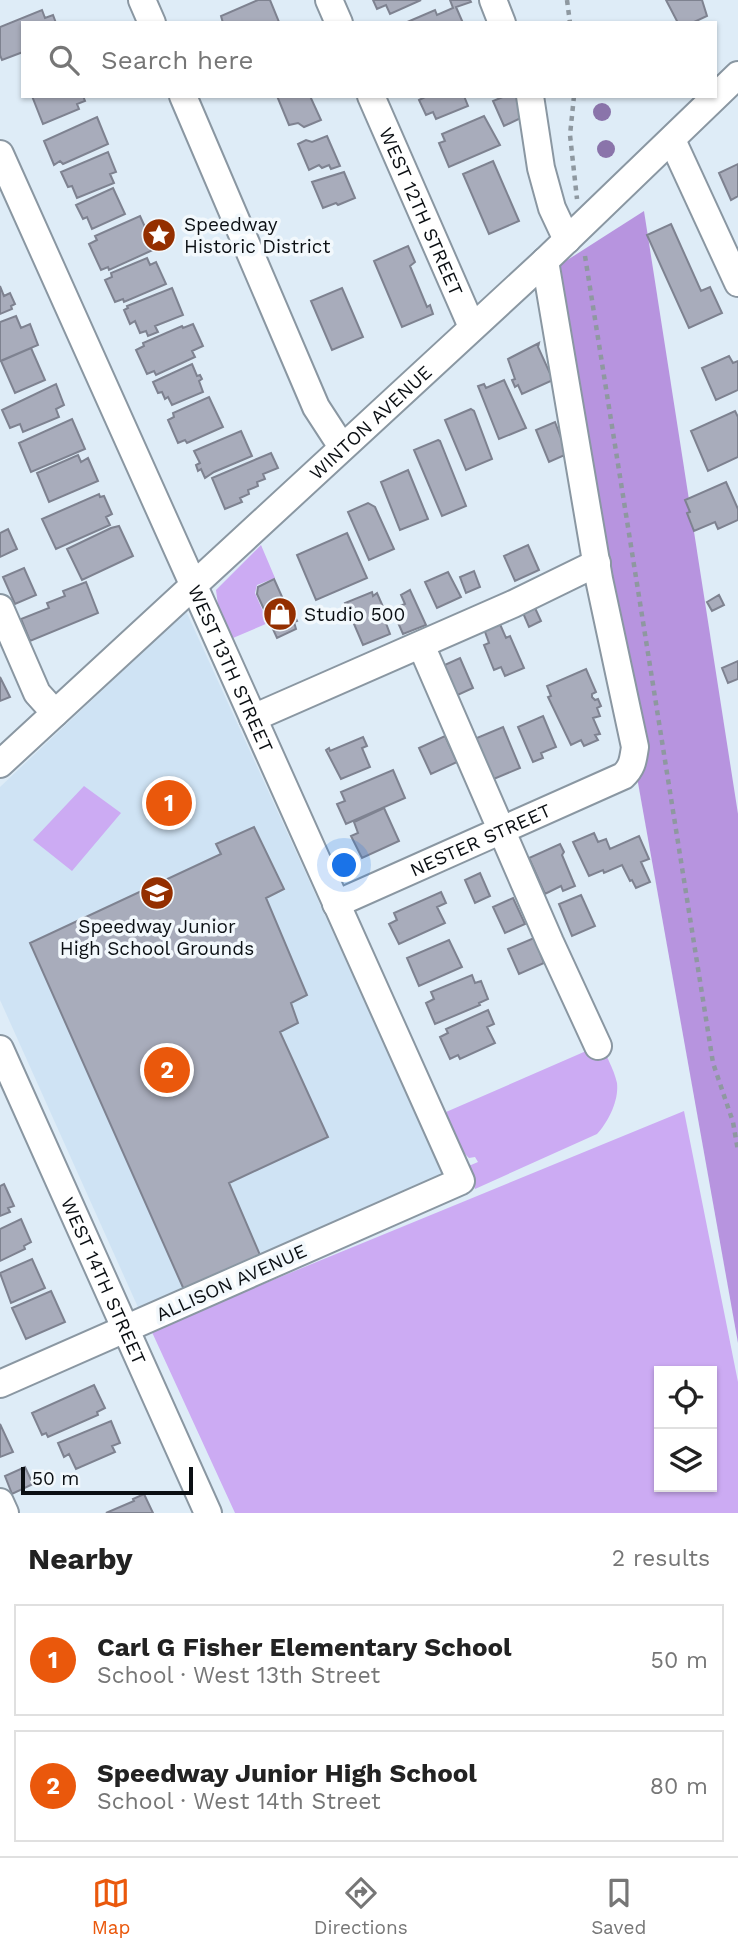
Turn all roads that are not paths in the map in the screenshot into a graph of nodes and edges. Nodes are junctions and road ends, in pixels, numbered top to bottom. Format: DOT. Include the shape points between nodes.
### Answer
graph roads {
  1 [pos="142,0"];
  2 [pos="329,0"];
  3 [pos="493,0"];
  4 [pos="151,21"];
  5 [pos="338,21"];
  6 [pos="501,21"];
  7 [pos="738,75"];
  8 [pos="717,96"];
  9 [pos="184,98"];
  10 [pos="373,98"];
  11 [pos="530,98"];
  12 [pos="715,98"];
  13 [pos="672,140"];
  14 [pos="0,155"];
  15 [pos="574,232"];
  16 [pos="545,261"];
  17 [pos="738,282"];
  18 [pos="472,327"];
  19 [pos="342,447"];
  20 [pos="597,563"];
  21 [pos="195,584"];
  22 [pos="0,607"];
  23 [pos="421,645"];
  24 [pos="55,713"];
  25 [pos="253,718"];
  26 [pos="0,764"];
  27 [pos="501,830"];
  28 [pos="336,904"];
  29 [pos="598,1046"];
  30 [pos="0,1049"];
  31 [pos="461,1181"];
  32 [pos="125,1329"];
  33 [pos="0,1384"];
  34 [pos="0,1502"];
  35 [pos="5,1513"];
  36 [pos="208,1513"];
  1 -- 4 [label="street"];
  2 -- 5 [label="street"];
  3 -- 6 [label="street"];
  7 -- 8 [label="street, WINTON AVENUE"];
  9 -- 19 [label="street" via="316,407"];
  10 -- 18 [label="street, WEST 12TH STREET"];
  11 -- 15 [label="street" via="552,208"];
  12 -- 13 [label="street, WINTON AVENUE"];
  13 -- 15 [label="street, WINTON AVENUE"];
  13 -- 17 [label="street"];
  14 -- 21 [label="street, WEST 13TH STREET"];
  15 -- 16 [label="street, WINTON AVENUE"];
  16 -- 18 [label="street, WINTON AVENUE"];
  16 -- 20 [label="street"];
  18 -- 19 [label="street, WINTON AVENUE"];
  19 -- 21 [label="street, WINTON AVENUE"];
  20 -- 23 [label="street"];
  20 -- 27 [label="street, NESTER STREET" via="635,747 633,762 623,775"];
  21 -- 24 [label="street, WINTON AVENUE"];
  21 -- 25 [label="street, WEST 13TH STREET"];
  22 -- 24 [label="street" via="37,692"];
  23 -- 25 [label="street"];
  23 -- 27 [label="street"];
  24 -- 26 [label="street, WINTON AVENUE"];
  25 -- 28 [label="street, WEST 13TH STREET"];
  27 -- 28 [label="street, NESTER STREET"];
  27 -- 29 [label="street"];
  28 -- 31 [label="street, WEST 13TH STREET"];
  30 -- 32 [label="street, WEST 14TH STREET"];
  31 -- 32 [label="street, ALLISON AVENUE"];
  32 -- 33 [label="street, ALLISON AVENUE"];
  32 -- 36 [label="street, WEST 14TH STREET"];
  34 -- 35 [label="street"];
}
